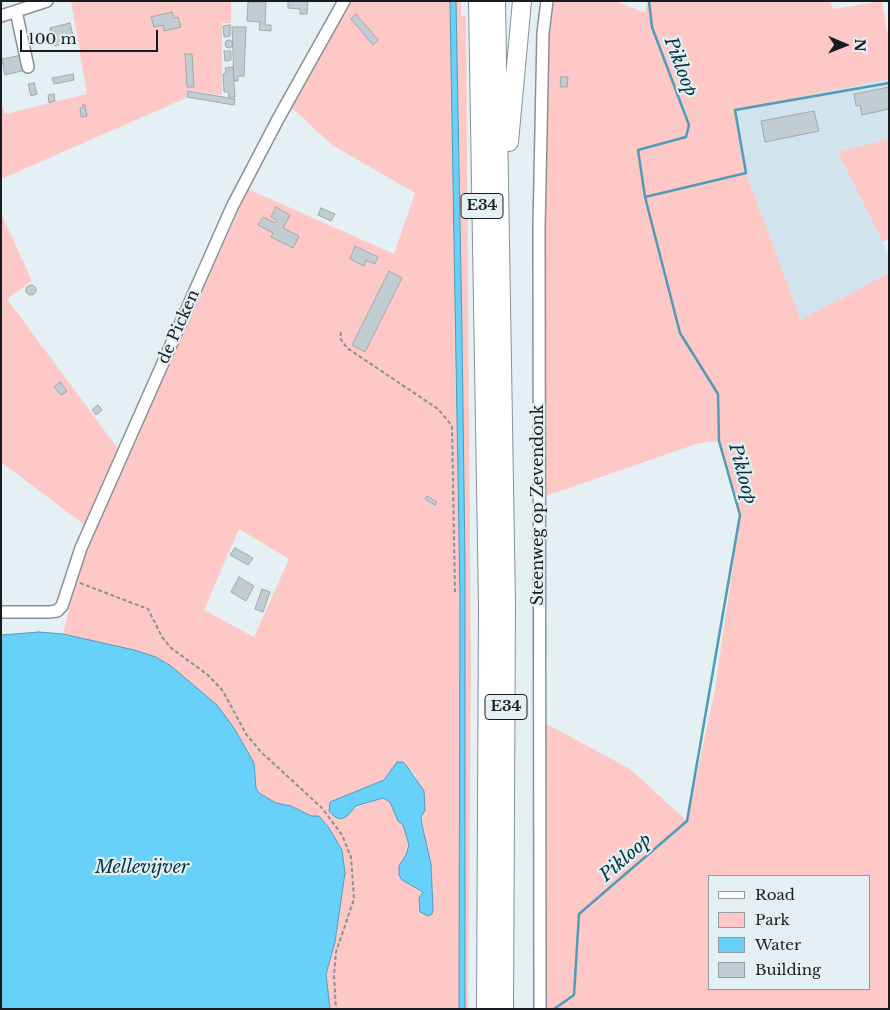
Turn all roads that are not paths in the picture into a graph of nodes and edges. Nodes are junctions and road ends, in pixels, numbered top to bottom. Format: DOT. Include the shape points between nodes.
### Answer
graph roads {
  1 [pos="47,1"];
  2 [pos="344,1"];
  3 [pos="478,1"];
  4 [pos="496,1"];
  5 [pos="522,1"];
  6 [pos="547,1"];
  7 [pos="16,12"];
  8 [pos="1,16"];
  9 [pos="28,67"];
  10 [pos="500,166"];
  11 [pos="1,612"];
  12 [pos="486,1009"];
  13 [pos="504,1009"];
  14 [pos="540,1009"];
  1 -- 7 [label="street"];
  2 -- 11 [label="street, de Picken" via="232,208 81,548 66,599 57,610"];
  3 -- 12 [label="highway, E34" via="488,605"];
  4 -- 10 [label="highway, E34"];
  5 -- 10 [label="highway" via="510,138"];
  6 -- 14 [label="street, Steenweg op Zevendonk" via="542,33 539,237"];
  7 -- 8 [label="street"];
  7 -- 9 [label="street"];
  10 -- 13 [label="highway, E34" via="506,604"];
}
